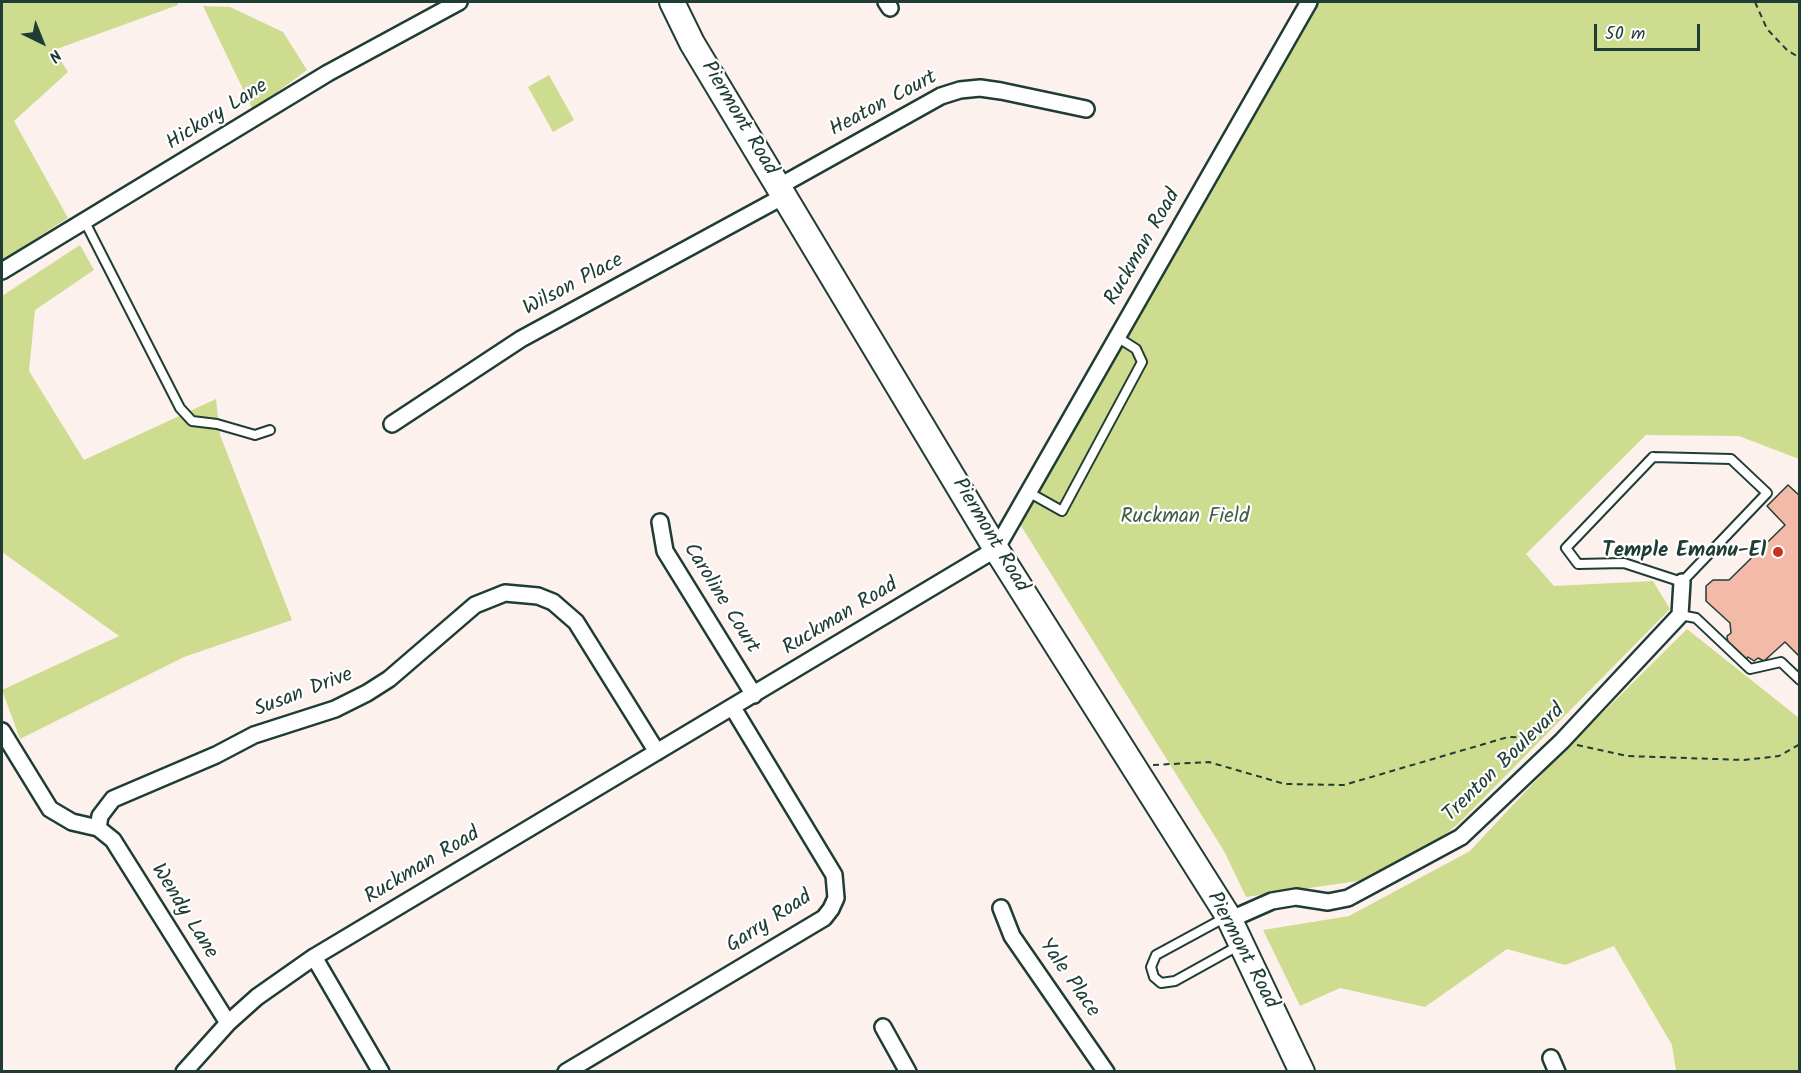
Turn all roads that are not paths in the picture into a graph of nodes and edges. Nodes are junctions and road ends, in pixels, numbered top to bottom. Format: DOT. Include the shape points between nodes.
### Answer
graph roads {
  1 [pos="459,2"];
  2 [pos="672,2"];
  3 [pos="1309,2"];
  4 [pos="1086,109"];
  5 [pos="781,191"];
  6 [pos="85,222"];
  7 [pos="2,272"];
  8 [pos="1117,337"];
  9 [pos="392,424"];
  10 [pos="270,430"];
  11 [pos="1030,493"];
  12 [pos="660,522"];
  13 [pos="996,549"];
  14 [pos="1682,582"];
  15 [pos="1680,615"];
  16 [pos="1800,680"];
  17 [pos="754,695"];
  18 [pos="733,708"];
  19 [pos="2,731"];
  20 [pos="657,752"];
  21 [pos="98,828"];
  22 [pos="1001,908"];
  23 [pos="1228,918"];
  24 [pos="1241,944"];
  25 [pos="314,957"];
  26 [pos="228,1023"];
  27 [pos="883,1027"];
  28 [pos="184,1071"];
  29 [pos="381,1071"];
  30 [pos="566,1071"];
  31 [pos="908,1071"];
  32 [pos="1107,1071"];
  33 [pos="1302,1071"];
  1 -- 6 [label="street, Hickory Lane" via="328,73"];
  2 -- 5 [label="main road, Piermont Road" via="692,43"];
  3 -- 8 [label="street, Ruckman Road"];
  4 -- 5 [label="street, Heaton Court" via="1001,91 960,90 941,96"];
  5 -- 9 [label="street, Wilson Place" via="521,339"];
  5 -- 13 [label="main road, Piermont Road"];
  6 -- 7 [label="street, Hickory Lane"];
  6 -- 10 [label="lane" via="180,408 192,422 217,424 255,435"];
  8 -- 11 [label="street, Ruckman Road"];
  8 -- 11 [label="lane" via="1136,349 1142,362 1062,511"];
  11 -- 13 [label="street, Ruckman Road"];
  12 -- 17 [label="street, Caroline Court" via="665,551"];
  13 -- 17 [label="street, Ruckman Road"];
  13 -- 23 [label="main road, Piermont Road"];
  14 -- 14 [label="lane" via="1767,493 1731,459 1653,457 1566,548 1578,564 1624,563"];
  14 -- 15 [label="street"];
  15 -- 16 [label="lane" via="1696,618 1750,669 1781,662"];
  15 -- 23 [label="street, Trenton Boulevard" via="1562,741 1461,837 1348,898 1328,902 1296,897 1272,901"];
  17 -- 18 [label="street, Ruckman Road"];
  18 -- 20 [label="street, Ruckman Road"];
  18 -- 30 [label="street, Garry Road" via="834,875 837,886 831,909 824,918"];
  19 -- 21 [label="street" via="50,809 72,822"];
  20 -- 21 [label="street, Susan Drive" via="576,622 559,606 538,596 505,593 475,605 389,679 367,693 335,709 254,735 113,799 100,816"];
  20 -- 25 [label="street, Ruckman Road"];
  21 -- 26 [label="street, Wendy Lane" via="113,840"];
  22 -- 32 [label="street, Yale Place" via="1012,936"];
  23 -- 24 [label="main road, Piermont Road"];
  23 -- 24 [label="lane" via="1156,955 1151,967 1154,977 1161,982 1175,981"];
  24 -- 33 [label="main road, Piermont Road"];
  25 -- 26 [label="street, Ruckman Road"];
  25 -- 29 [label="street"];
  26 -- 28 [label="street, Ruckman Road"];
  27 -- 31 [label="street"];
}
